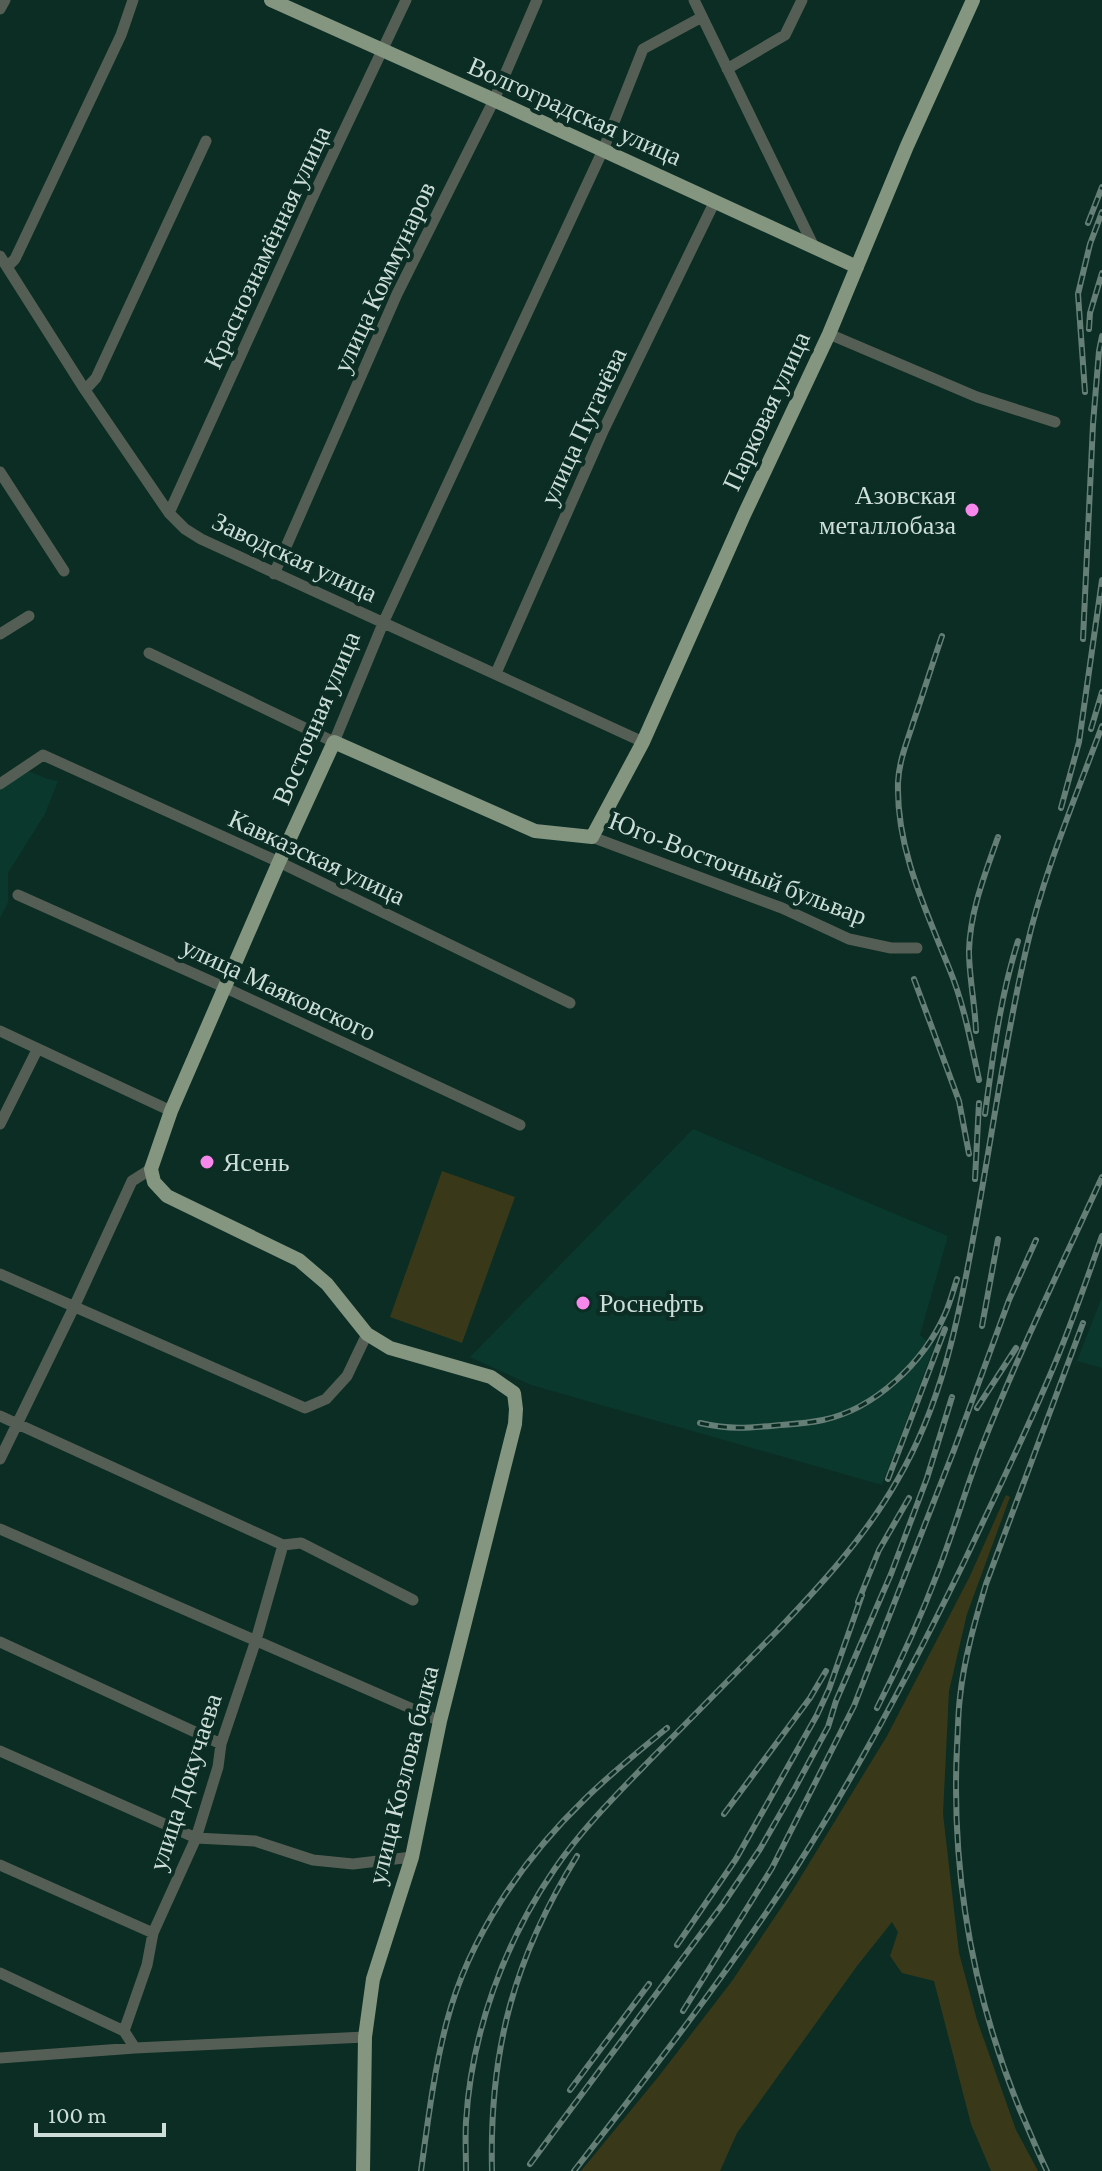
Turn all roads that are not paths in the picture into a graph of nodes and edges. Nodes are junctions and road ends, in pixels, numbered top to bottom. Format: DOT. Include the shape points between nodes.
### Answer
graph roads {
  1 [pos="5,0"];
  2 [pos="132,0"];
  3 [pos="271,0"];
  4 [pos="406,0"];
  5 [pos="537,0"];
  6 [pos="694,0"];
  7 [pos="802,0"];
  8 [pos="973,0"];
  9 [pos="0,9"];
  10 [pos="702,17"];
  11 [pos="382,51"];
  12 [pos="727,69"];
  13 [pos="494,100"];
  14 [pos="206,141"];
  15 [pos="603,150"];
  16 [pos="715,201"];
  17 [pos="814,247"];
  18 [pos="0,256"];
  19 [pos="7,267"];
  20 [pos="857,267"];
  21 [pos="829,334"];
  22 [pos="85,390"];
  23 [pos="1055,422"];
  24 [pos="0,472"];
  25 [pos="5,489"];
  26 [pos="169,513"];
  27 [pos="64,571"];
  28 [pos="274,574"];
  29 [pos="29,616"];
  30 [pos="384,621"];
  31 [pos="0,634"];
  32 [pos="149,653"];
  33 [pos="496,673"];
  34 [pos="334,742"];
  35 [pos="643,742"];
  36 [pos="0,784"];
  37 [pos="592,837"];
  38 [pos="279,862"];
  39 [pos="18,895"];
  40 [pos="917,948"];
  41 [pos="226,988"];
  42 [pos="570,1003"];
  43 [pos="0,1031"];
  44 [pos="37,1050"];
  45 [pos="171,1111"];
  46 [pos="0,1124"];
  47 [pos="520,1125"];
  48 [pos="151,1169"];
  49 [pos="0,1274"];
  50 [pos="74,1307"];
  51 [pos="367,1334"];
  52 [pos="0,1416"];
  53 [pos="18,1424"];
  54 [pos="0,1459"];
  55 [pos="0,1529"];
  56 [pos="283,1545"];
  57 [pos="413,1600"];
  58 [pos="256,1640"];
  59 [pos="0,1642"];
  60 [pos="440,1721"];
  61 [pos="221,1744"];
  62 [pos="0,1751"];
  63 [pos="196,1838"];
  64 [pos="412,1857"];
  65 [pos="0,1865"];
  66 [pos="153,1933"];
  67 [pos="0,1973"];
  68 [pos="124,2031"];
  69 [pos="365,2037"];
  70 [pos="135,2048"];
  71 [pos="0,2058"];
  72 [pos="363,2171"];
  1 -- 9 [label="street"];
  2 -- 19 [label="street" via="121,35"];
  3 -- 11 [label="main road, Волгоградская улица"];
  4 -- 11 [label="street, Краснознамённая улица"];
  5 -- 13 [label="street, улица Коммунаров"];
  6 -- 10 [label="street"];
  7 -- 12 [label="street" via="785,35"];
  8 -- 20 [label="main road, Парковая улица"];
  10 -- 12 [label="street"];
  10 -- 15 [label="street, Восточная улица" via="643,49"];
  11 -- 13 [label="main road, Волгоградская улица"];
  11 -- 26 [label="street, Краснознамённая улица"];
  12 -- 17 [label="street"];
  13 -- 15 [label="main road, Волгоградская улица"];
  13 -- 28 [label="street, улица Коммунаров" via="397,294"];
  14 -- 22 [label="street" via="96,378"];
  15 -- 16 [label="main road, Волгоградская улица"];
  15 -- 30 [label="street, Восточная улица"];
  16 -- 17 [label="main road, Волгоградская улица"];
  16 -- 33 [label="street, улица Пугачёва" via="604,429"];
  17 -- 20 [label="main road, Волгоградская улица"];
  18 -- 19 [label="street, Заводская улица"];
  19 -- 22 [label="street, Заводская улица"];
  20 -- 21 [label="main road, Парковая улица"];
  21 -- 23 [label="street" via="977,397"];
  21 -- 35 [label="main road, Парковая улица"];
  22 -- 26 [label="street, Заводская улица"];
  24 -- 25 [label="street"];
  25 -- 27 [label="street"];
  26 -- 28 [label="street, Заводская улица" via="185,529"];
  28 -- 30 [label="street, Заводская улица"];
  29 -- 31 [label="street"];
  30 -- 33 [label="street, Заводская улица"];
  30 -- 34 [label="street, Восточная улица"];
  32 -- 34 [label="street, Юго-Восточный бульвар"];
  33 -- 35 [label="street, Заводская улица"];
  34 -- 37 [label="main road, Юго-Восточный бульвар" via="535,831"];
  34 -- 38 [label="main road, Восточная улица"];
  35 -- 37 [label="main road, Парковая улица"];
  36 -- 38 [label="street, Кавказская улица" via="43,755"];
  37 -- 40 [label="street, Юго-Восточный бульвар" via="782,908 849,939"];
  38 -- 41 [label="main road, Восточная улица"];
  38 -- 42 [label="street, Кавказская улица"];
  39 -- 41 [label="street, улица Маяковского"];
  41 -- 45 [label="main road, Восточная улица"];
  41 -- 47 [label="street, улица Маяковского"];
  43 -- 44 [label="street"];
  44 -- 45 [label="street"];
  44 -- 46 [label="street"];
  45 -- 48 [label="main road, Восточная улица"];
  48 -- 50 [label="street, Восточная улица" via="132,1181"];
  48 -- 51 [label="main road" via="154,1182 167,1196 299,1260 327,1284"];
  49 -- 50 [label="street"];
  50 -- 51 [label="street" via="305,1408 326,1399 347,1376"];
  50 -- 53 [label="street, Восточная улица"];
  51 -- 60 [label="main road, улица Козлова балка" via="390,1348 491,1377 514,1393 515,1424"];
  52 -- 53 [label="street"];
  53 -- 54 [label="street, Восточная улица"];
  53 -- 56 [label="street"];
  55 -- 58 [label="street"];
  56 -- 57 [label="street" via="301,1543"];
  56 -- 58 [label="street, улица Докучаева"];
  58 -- 60 [label="street"];
  58 -- 61 [label="street, улица Докучаева"];
  59 -- 61 [label="street"];
  60 -- 64 [label="main road, улица Козлова балка"];
  61 -- 63 [label="street, улица Докучаева"];
  62 -- 63 [label="street"];
  63 -- 64 [label="street" via="255,1841 313,1860 353,1864"];
  63 -- 66 [label="street, улица Докучаева"];
  64 -- 69 [label="main road, улица Козлова балка" via="376,1968"];
  65 -- 66 [label="street"];
  66 -- 68 [label="street, улица Докучаева"];
  67 -- 68 [label="street"];
  68 -- 70 [label="street"];
  69 -- 70 [label="street"];
  69 -- 72 [label="main road, улица Козлова балка"];
  70 -- 71 [label="street"];
}
